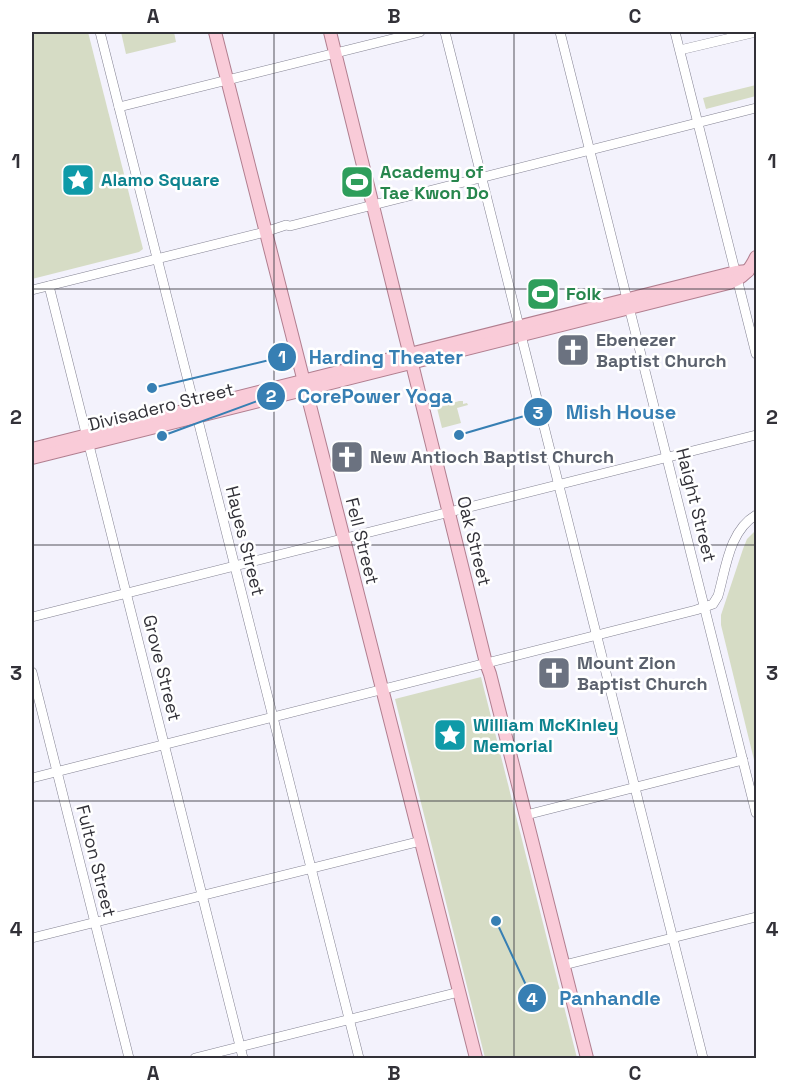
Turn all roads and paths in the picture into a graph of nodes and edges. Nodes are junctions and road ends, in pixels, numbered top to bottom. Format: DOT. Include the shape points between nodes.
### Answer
graph roads {
  1 [pos="100,32"];
  2 [pos="215,32"];
  3 [pos="330,32"];
  4 [pos="420,32"];
  5 [pos="445,32"];
  6 [pos="560,32"];
  7 [pos="675,32"];
  8 [pos="756,32"];
  9 [pos="680,50"];
  10 [pos="336,53"];
  11 [pos="227,80"];
  12 [pos="119,107"];
  13 [pos="756,108"];
  14 [pos="698,123"];
  15 [pos="590,150"];
  16 [pos="482,177"];
  17 [pos="374,204"];
  18 [pos="266,231"];
  19 [pos="756,257"];
  20 [pos="158,259"];
  21 [pos="753,270"];
  22 [pos="737,276"];
  23 [pos="49,286"];
  24 [pos="32,290"];
  25 [pos="628,304"];
  26 [pos="520,331"];
  27 [pos="756,354"];
  28 [pos="411,358"];
  29 [pos="304,385"];
  30 [pos="196,412"];
  31 [pos="756,435"];
  32 [pos="88,440"];
  33 [pos="32,449"];
  34 [pos="667,457"];
  35 [pos="32,458"];
  36 [pos="559,484"];
  37 [pos="448,512"];
  38 [pos="756,515"];
  39 [pos="343,539"];
  40 [pos="235,566"];
  41 [pos="126,593"];
  42 [pos="705,607"];
  43 [pos="32,617"];
  44 [pos="597,635"];
  45 [pos="486,663"];
  46 [pos="32,672"];
  47 [pos="382,689"];
  48 [pos="273,717"];
  49 [pos="164,744"];
  50 [pos="743,760"];
  51 [pos="57,772"];
  52 [pos="32,778"];
  53 [pos="635,787"];
  54 [pos="756,813"];
  55 [pos="526,815"];
  56 [pos="421,841"];
  57 [pos="311,868"];
  58 [pos="202,895"];
  59 [pos="756,917"];
  60 [pos="94,922"];
  61 [pos="32,938"];
  62 [pos="673,938"];
  63 [pos="564,965"];
  64 [pos="459,992"];
  65 [pos="349,1020"];
  66 [pos="241,1047"];
  67 [pos="129,1059"];
  68 [pos="195,1059"];
  69 [pos="243,1059"];
  70 [pos="358,1059"];
  71 [pos="476,1059"];
  72 [pos="587,1059"];
  73 [pos="703,1059"];
  1 -- 12 [label="street, Hayes Street"];
  2 -- 11 [label="main road, Fell Street"];
  3 -- 10 [label="main road, Oak Street"];
  4 -- 10 [label="street"];
  5 -- 16 [label="street"];
  6 -- 15 [label="street, Haight Street"];
  7 -- 9 [label="street"];
  8 -- 9 [label="street"];
  9 -- 14 [label="street"];
  10 -- 11 [label="street"];
  10 -- 17 [label="main road, Oak Street"];
  11 -- 12 [label="street"];
  11 -- 18 [label="main road, Fell Street"];
  12 -- 20 [label="street, Hayes Street"];
  13 -- 14 [label="street"];
  14 -- 15 [label="street"];
  14 -- 22 [label="street"];
  15 -- 16 [label="street"];
  15 -- 25 [label="street, Haight Street"];
  16 -- 17 [label="street"];
  16 -- 26 [label="street"];
  17 -- 18 [label="street"];
  17 -- 28 [label="main road, Oak Street"];
  18 -- 20 [label="street"];
  18 -- 29 [label="main road, Fell Street"];
  19 -- 21 [label="main road"];
  20 -- 23 [label="street"];
  20 -- 30 [label="street, Hayes Street"];
  21 -- 22 [label="main road, Divisadero Street"];
  22 -- 25 [label="main road, Divisadero Street"];
  22 -- 27 [label="street"];
  23 -- 24 [label="street"];
  23 -- 32 [label="street, Grove Street"];
  25 -- 26 [label="main road, Divisadero Street"];
  25 -- 34 [label="street, Haight Street"];
  26 -- 28 [label="main road, Divisadero Street"];
  26 -- 36 [label="street"];
  28 -- 29 [label="main road, Divisadero Street"];
  28 -- 37 [label="main road, Oak Street"];
  29 -- 30 [label="main road, Divisadero Street"];
  29 -- 39 [label="main road, Fell Street"];
  30 -- 32 [label="main road, Divisadero Street"];
  30 -- 40 [label="street, Hayes Street"];
  31 -- 34 [label="street"];
  32 -- 33 [label="main road, Divisadero Street"];
  32 -- 35 [label="main road, Divisadero Street"];
  32 -- 41 [label="street, Grove Street"];
  34 -- 36 [label="street"];
  34 -- 42 [label="street, Haight Street"];
  36 -- 37 [label="street"];
  36 -- 44 [label="street"];
  37 -- 39 [label="street"];
  37 -- 45 [label="main road, Oak Street"];
  38 -- 42 [label="street" via="735,539 718,596"];
  39 -- 40 [label="street"];
  39 -- 47 [label="main road, Fell Street"];
  40 -- 41 [label="street"];
  40 -- 48 [label="street, Hayes Street"];
  41 -- 43 [label="street"];
  41 -- 49 [label="street, Grove Street"];
  42 -- 44 [label="street"];
  42 -- 50 [label="street, Haight Street"];
  44 -- 45 [label="street"];
  44 -- 53 [label="street"];
  45 -- 47 [label="street"];
  45 -- 55 [label="main road, Oak Street"];
  46 -- 51 [label="street, Fulton Street"];
  47 -- 48 [label="street"];
  47 -- 56 [label="main road, Fell Street"];
  48 -- 49 [label="street"];
  48 -- 57 [label="street, Hayes Street"];
  49 -- 51 [label="street"];
  49 -- 58 [label="street, Grove Street"];
  50 -- 53 [label="street"];
  50 -- 54 [label="street, Haight Street"];
  51 -- 52 [label="street"];
  51 -- 60 [label="street, Fulton Street"];
  53 -- 55 [label="street"];
  53 -- 62 [label="street"];
  55 -- 63 [label="main road, Oak Street"];
  56 -- 57 [label="street"];
  56 -- 64 [label="main road, Fell Street"];
  57 -- 58 [label="street"];
  57 -- 65 [label="street, Hayes Street"];
  58 -- 60 [label="street"];
  58 -- 66 [label="street, Grove Street"];
  59 -- 62 [label="street"];
  60 -- 61 [label="street"];
  60 -- 67 [label="street, Fulton Street"];
  62 -- 63 [label="street"];
  62 -- 73 [label="street"];
  63 -- 72 [label="main road, Oak Street"];
  64 -- 65 [label="street"];
  64 -- 71 [label="main road, Fell Street"];
  65 -- 66 [label="street"];
  65 -- 70 [label="street, Hayes Street"];
  66 -- 68 [label="street"];
  66 -- 69 [label="street, Grove Street"];
}
